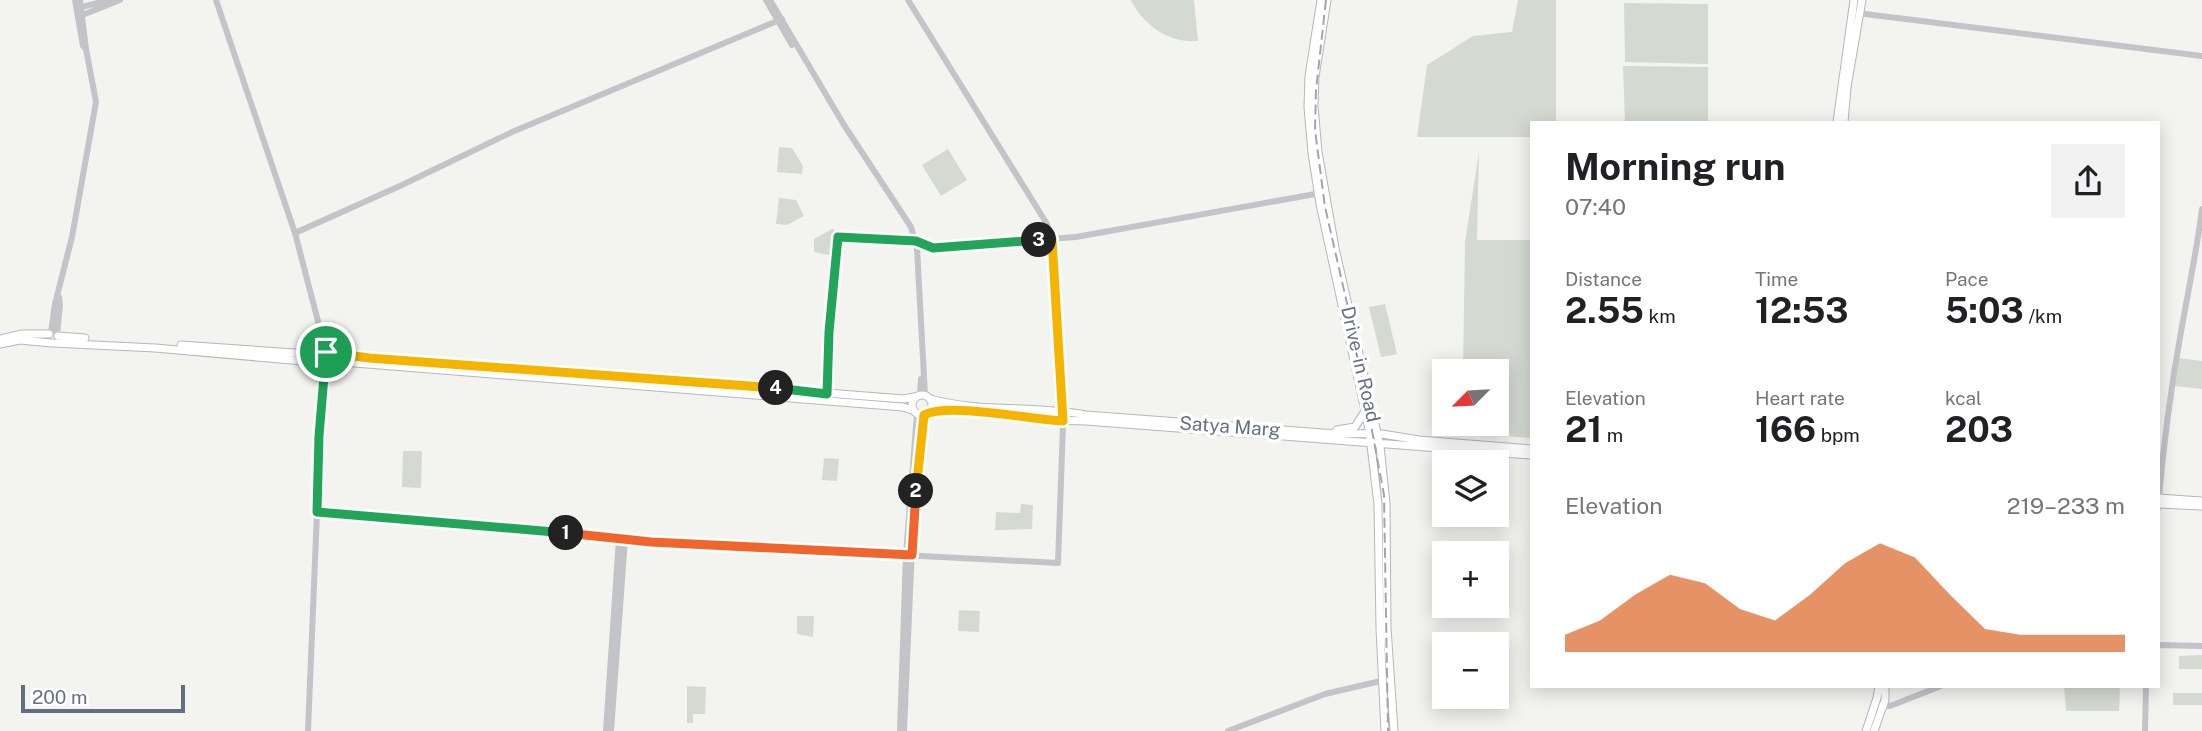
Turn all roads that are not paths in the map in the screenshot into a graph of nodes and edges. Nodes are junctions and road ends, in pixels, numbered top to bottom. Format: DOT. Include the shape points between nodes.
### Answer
graph roads {
  1 [pos="109,0"];
  2 [pos="120,0"];
  3 [pos="216,0"];
  4 [pos="768,0"];
  5 [pos="908,0"];
  6 [pos="1321,0"];
  7 [pos="1327,0"];
  8 [pos="1854,0"];
  9 [pos="1862,0"];
  10 [pos="78,4"];
  11 [pos="1856,13"];
  12 [pos="80,16"];
  13 [pos="779,20"];
  14 [pos="2202,56"];
  15 [pos="1837,121"];
  16 [pos="1844,121"];
  17 [pos="1321,193"];
  18 [pos="2202,209"];
  19 [pos="295,233"];
  20 [pos="1052,239"];
  21 [pos="914,241"];
  22 [pos="53,337"];
  23 [pos="0,341"];
  24 [pos="326,352"];
  25 [pos="326,363"];
  26 [pos="783,392"];
  27 [pos="827,394"];
  28 [pos="922,396"];
  29 [pos="1062,410"];
  30 [pos="1365,411"];
  31 [pos="921,413"];
  32 [pos="1063,421"];
  33 [pos="1323,433"];
  34 [pos="1370,438"];
  35 [pos="1379,438"];
  36 [pos="1530,449"];
  37 [pos="1530,455"];
  38 [pos="2160,484"];
  39 [pos="2160,498"];
  40 [pos="2202,501"];
  41 [pos="2160,506"];
  42 [pos="2202,506"];
  43 [pos="317,512"];
  44 [pos="622,539"];
  45 [pos="909,555"];
  46 [pos="2160,645"];
  47 [pos="2202,646"];
  48 [pos="1386,680"];
  49 [pos="1879,688"];
  50 [pos="1884,688"];
  51 [pos="1936,688"];
  52 [pos="2146,688"];
  53 [pos="1879,706"];
  54 [pos="308,731"];
  55 [pos="609,731"];
  56 [pos="902,731"];
  57 [pos="1228,731"];
  58 [pos="1385,731"];
  59 [pos="1394,731"];
  60 [pos="1866,731"];
  61 [pos="1874,731"];
  62 [pos="2145,731"];
  1 -- 10 [label="street"];
  2 -- 12 [label="street"];
  3 -- 19 [label="street"];
  4 -- 13 [label="street"];
  5 -- 20 [label="street"];
  6 -- 17 [label="main road, Drive-in Road" via="1308,107"];
  7 -- 17 [label="main road, Drive-in Road" via="1314,106"];
  8 -- 11 [label="main road"];
  9 -- 11 [label="main road"];
  10 -- 12 [label="street"];
  11 -- 14 [label="street"];
  11 -- 15 [label="main road"];
  11 -- 16 [label="main road"];
  12 -- 22 [label="street" via="96,102"];
  13 -- 19 [label="street" via="512,132"];
  13 -- 21 [label="street"];
  17 -- 20 [label="street"];
  17 -- 30 [label="main road, Drive-in Road"];
  17 -- 35 [label="main road, Drive-in Road"];
  18 -- 38 [label="street"];
  19 -- 24 [label="street"];
  20 -- 21 [label="street" via="933,248"];
  20 -- 29 [label="street"];
  21 -- 27 [label="street" via="838,237"];
  21 -- 28 [label="street"];
  22 -- 23 [label="main road" via="30,334"];
  22 -- 24 [label="main road"];
  22 -- 25 [label="main road"];
  24 -- 25 [label="street"];
  24 -- 26 [label="main road"];
  25 -- 26 [label="main road"];
  25 -- 43 [label="street"];
  26 -- 27 [label="main road, Satya Marg"];
  26 -- 31 [label="main road, Satya Marg"];
  27 -- 28 [label="main road, Satya Marg"];
  28 -- 29 [label="main road, Satya Marg" via="957,406"];
  28 -- 31 [label="main road" via="911,403"];
  28 -- 31 [label="main road" via="933,405"];
  29 -- 32 [label="street"];
  29 -- 33 [label="main road, Satya Marg"];
  30 -- 33 [label="main road" via="1355,426"];
  30 -- 34 [label="main road, Drive-in Road"];
  31 -- 32 [label="main road, Satya Marg" via="1006,414"];
  31 -- 45 [label="street"];
  32 -- 34 [label="main road, Satya Marg"];
  32 -- 45 [label="street" via="1058,563"];
  33 -- 34 [label="main road, Satya Marg"];
  34 -- 35 [label="main road, Satya Marg"];
  34 -- 48 [label="main road, Drive-in Road" via="1378,504"];
  35 -- 36 [label="main road, Satya Marg"];
  35 -- 37 [label="main road, Satya Marg"];
  35 -- 48 [label="main road, Drive-in Road" via="1387,528"];
  39 -- 40 [label="main road"];
  41 -- 42 [label="main road"];
  43 -- 44 [label="street"];
  43 -- 54 [label="street"];
  44 -- 45 [label="street"];
  44 -- 55 [label="street"];
  45 -- 56 [label="street"];
  46 -- 47 [label="street"];
  48 -- 57 [label="street" via="1325,694"];
  48 -- 58 [label="main road, Drive-in Road"];
  48 -- 59 [label="main road, Drive-in Road"];
  49 -- 53 [label="main road"];
  50 -- 53 [label="main road"];
  51 -- 53 [label="street" via="1895,705"];
  52 -- 62 [label="street"];
  53 -- 60 [label="main road"];
  53 -- 61 [label="main road"];
}
